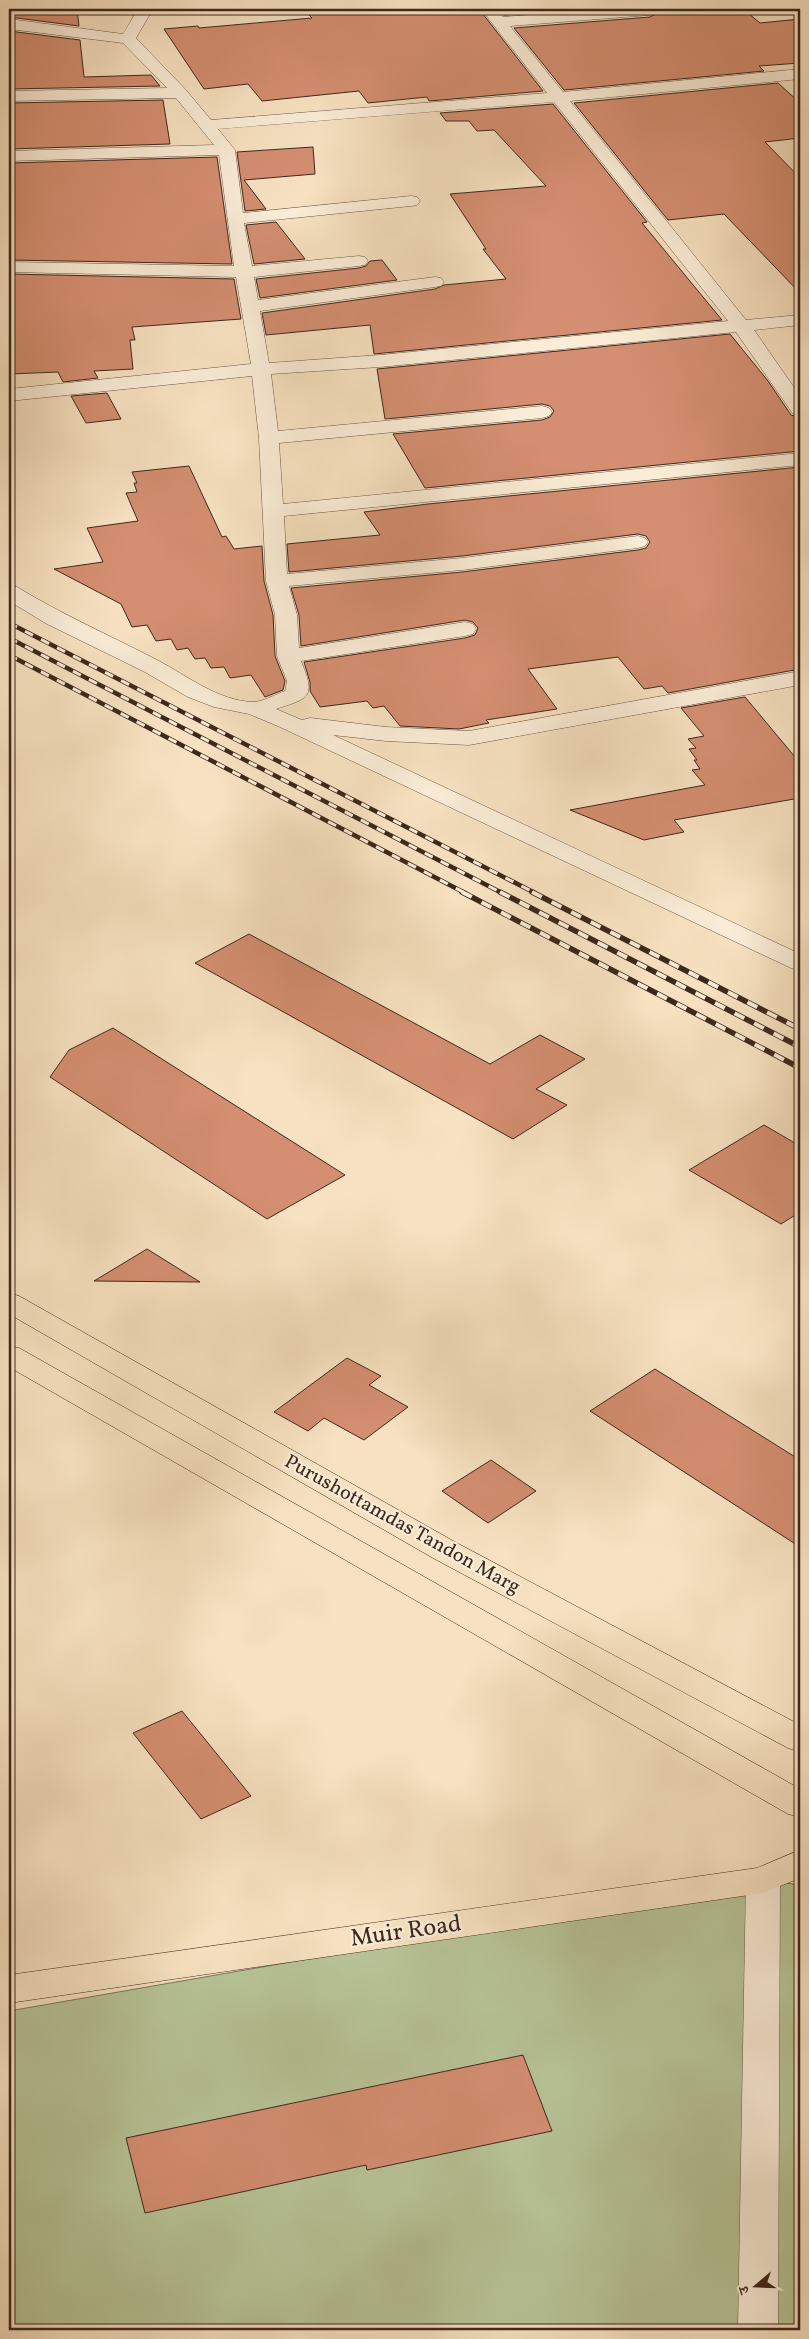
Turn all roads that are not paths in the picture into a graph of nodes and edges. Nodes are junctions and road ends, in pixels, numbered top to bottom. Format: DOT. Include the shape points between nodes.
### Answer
graph roads {
  1 [pos="145,9"];
  2 [pos="488,9"];
  3 [pos="650,10"];
  4 [pos="500,22"];
  5 [pos="9,24"];
  6 [pos="128,39"];
  7 [pos="800,74"];
  8 [pos="180,93"];
  9 [pos="9,96"];
  10 [pos="558,97"];
  11 [pos="205,124"];
  12 [pos="227,150"];
  13 [pos="9,156"];
  14 [pos="411,201"];
  15 [pos="235,219"];
  16 [pos="359,261"];
  17 [pos="9,267"];
  18 [pos="246,272"];
  19 [pos="435,282"];
  20 [pos="250,307"];
  21 [pos="800,320"];
  22 [pos="742,327"];
  23 [pos="262,368"];
  24 [pos="9,395"];
  25 [pos="800,410"];
  26 [pos="542,412"];
  27 [pos="269,438"];
  28 [pos="800,459"];
  29 [pos="272,511"];
  30 [pos="638,542"];
  31 [pos="277,581"];
  32 [pos="9,592"];
  33 [pos="465,629"];
  34 [pos="288,656"];
  35 [pos="800,678"];
  36 [pos="255,709"];
  37 [pos="288,722"];
  38 [pos="800,964"];
  39 [pos="9,1302"];
  40 [pos="9,1355"];
  41 [pos="800,1740"];
  42 [pos="800,1804"];
  43 [pos="800,1863"];
  44 [pos="763,1880"];
  45 [pos="9,1989"];
  46 [pos="758,2330"];
  1 -- 6 [label="street"];
  2 -- 4 [label="street"];
  3 -- 4 [label="street"];
  4 -- 10 [label="street"];
  5 -- 6 [label="street"];
  6 -- 8 [label="street"];
  7 -- 10 [label="street"];
  8 -- 9 [label="street"];
  8 -- 11 [label="street"];
  10 -- 11 [label="street"];
  10 -- 22 [label="street"];
  11 -- 12 [label="street"];
  12 -- 13 [label="street"];
  12 -- 15 [label="street"];
  14 -- 15 [label="street"];
  15 -- 18 [label="street"];
  16 -- 18 [label="street"];
  17 -- 18 [label="street"];
  18 -- 20 [label="street"];
  19 -- 20 [label="street"];
  20 -- 23 [label="street"];
  21 -- 22 [label="street"];
  22 -- 23 [label="street" via="380,361"];
  22 -- 25 [label="street"];
  23 -- 24 [label="street"];
  23 -- 27 [label="street"];
  26 -- 27 [label="street"];
  27 -- 29 [label="street"];
  28 -- 29 [label="street"];
  29 -- 31 [label="street"];
  30 -- 31 [label="street" via="462,564"];
  31 -- 34 [label="street" via="286,615"];
  32 -- 36 [label="street" via="196,692"];
  33 -- 34 [label="street"];
  34 -- 36 [label="street" via="298,681 296,695"];
  35 -- 37 [label="street" via="469,738 386,734"];
  36 -- 37 [label="street"];
  37 -- 38 [label="street"];
  39 -- 41 [label="main road, Purushottamdas Tandon Marg" via="444,1550"];
  40 -- 42 [label="main road"];
  43 -- 44 [label="main road, Muir Road"];
  44 -- 45 [label="main road, Muir Road"];
  44 -- 46 [label="street"];
}
